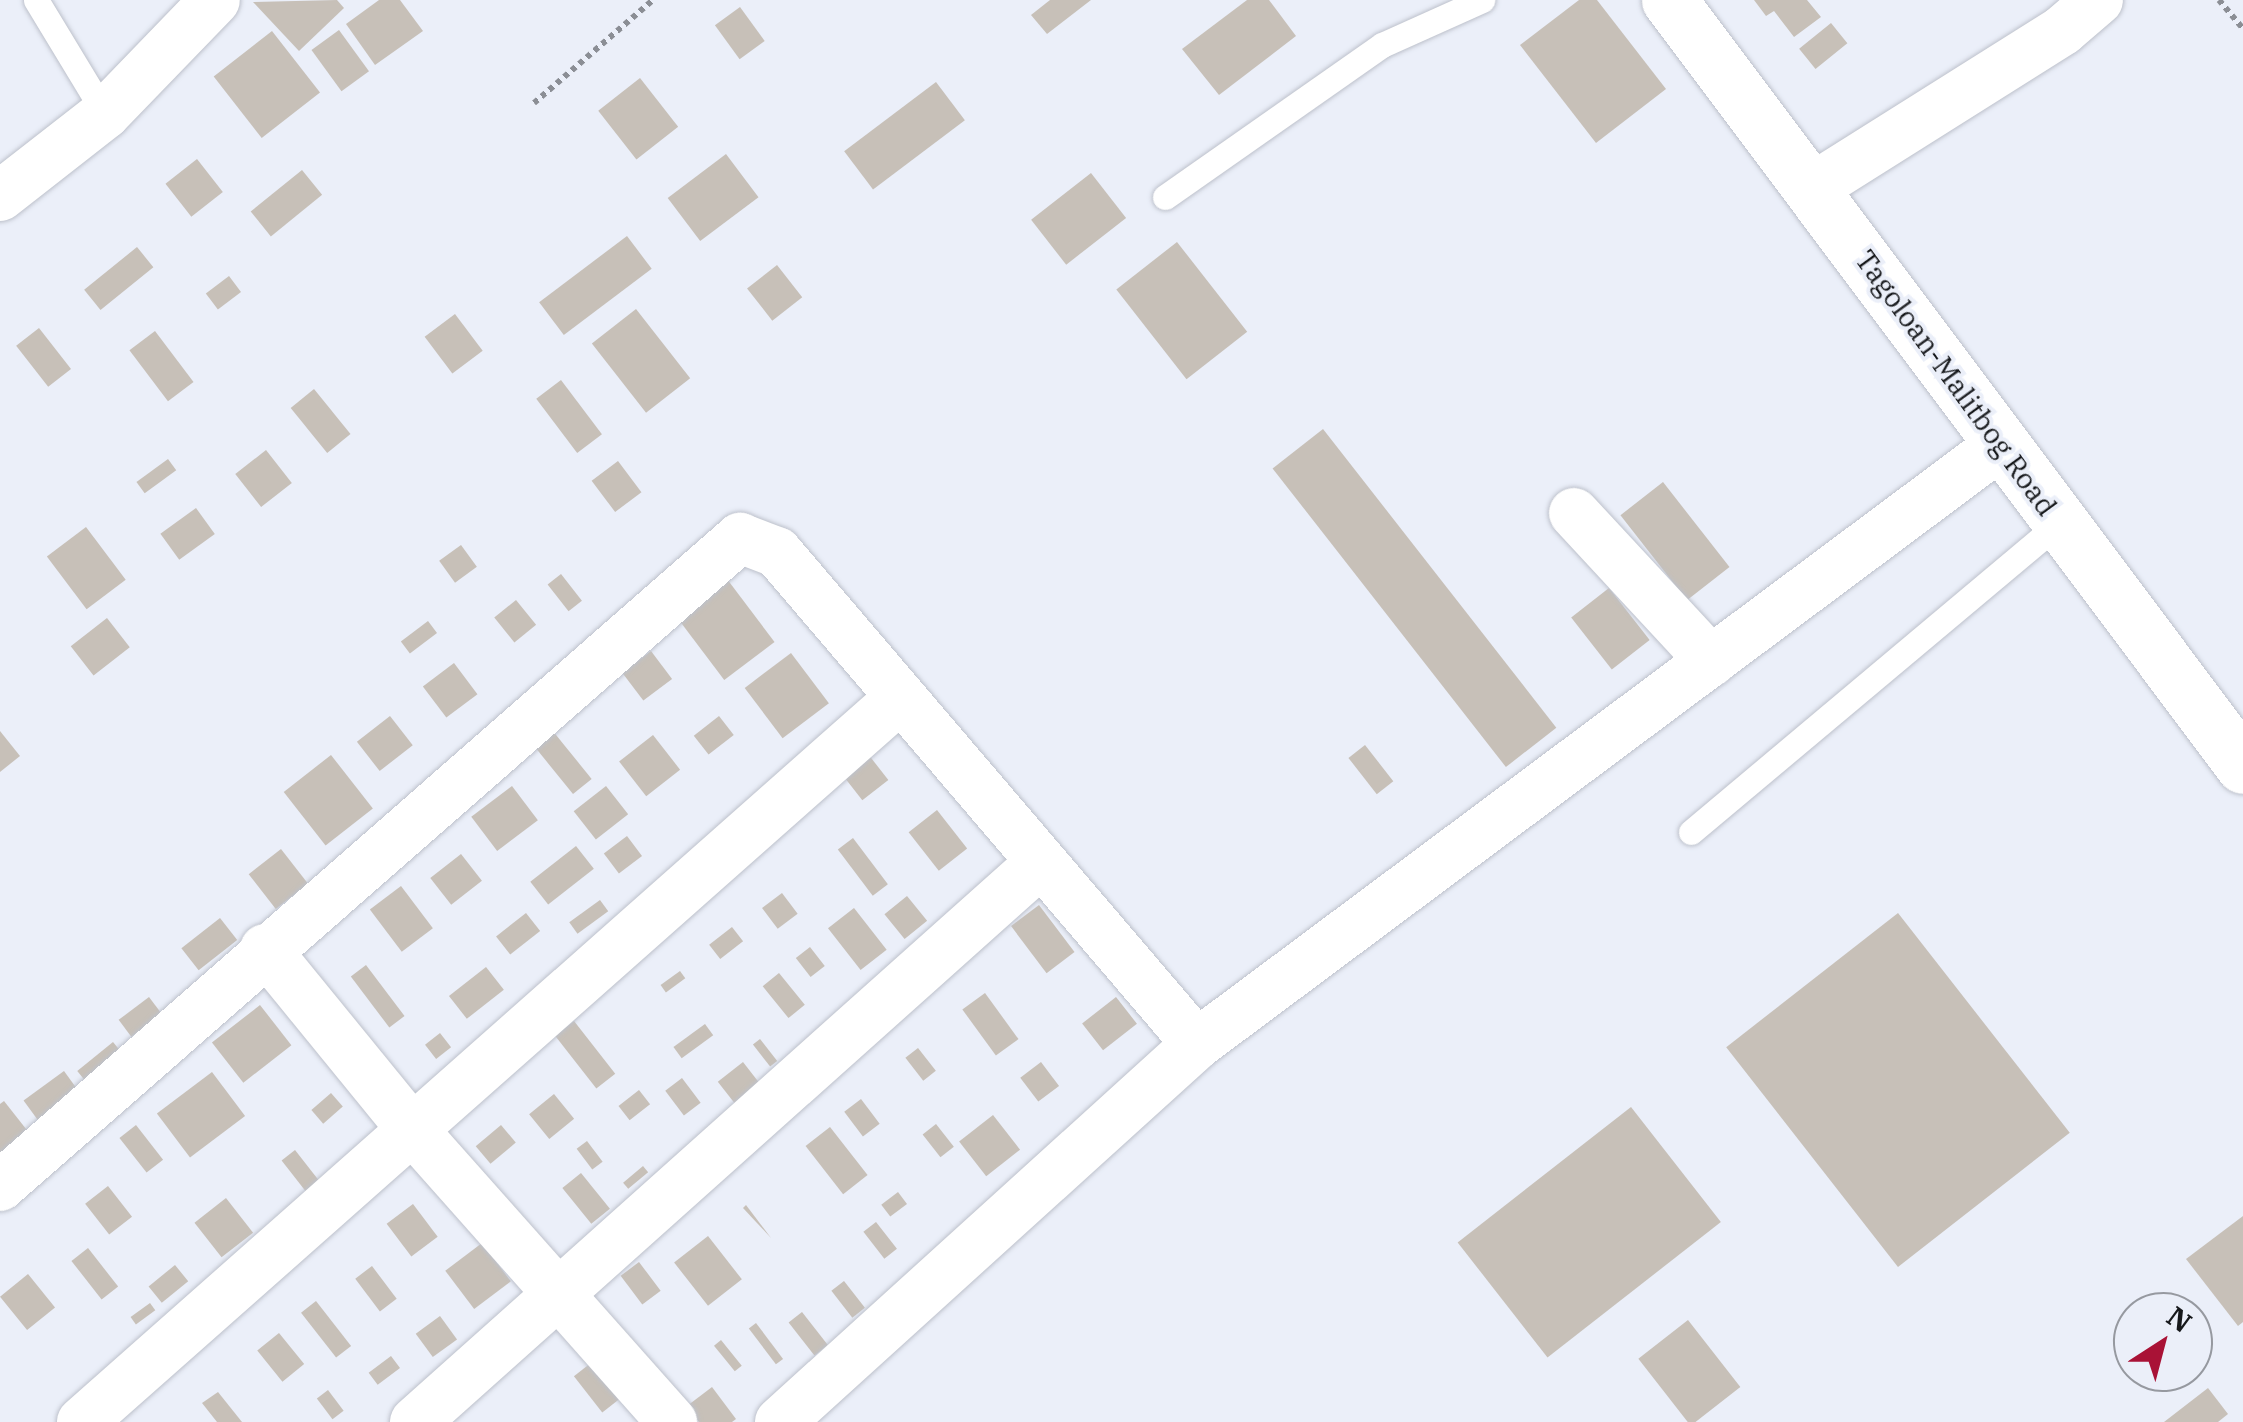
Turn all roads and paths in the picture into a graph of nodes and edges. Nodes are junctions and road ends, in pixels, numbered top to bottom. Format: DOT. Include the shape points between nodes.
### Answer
graph roads {
  1 [pos="36,0"];
  2 [pos="214,0"];
  3 [pos="653,0"];
  4 [pos="1482,0"];
  5 [pos="1668,0"];
  6 [pos="2098,0"];
  7 [pos="2219,0"];
  8 [pos="2243,30"];
  9 [pos="534,103"];
  10 [pos="105,114"];
  11 [pos="1814,187"];
  12 [pos="0,196"];
  13 [pos="1165,197"];
  14 [pos="1999,446"];
  15 [pos="1574,513"];
  16 [pos="2058,524"];
  17 [pos="1710,661"];
  18 [pos="899,699"];
  19 [pos="2243,766"];
  20 [pos="1691,832"];
  21 [pos="1038,865"];
  22 [pos="265,949"];
  23 [pos="1197,1044"];
  24 [pos="412,1130"];
  25 [pos="0,1186"];
  26 [pos="558,1295"];
  27 [pos="82,1422"];
  28 [pos="415,1422"];
  29 [pos="672,1422"];
  30 [pos="780,1422"];
  1 -- 10 [label="lane"];
  2 -- 10 [label="street"];
  3 -- 9 [label="path"];
  4 -- 13 [label="lane" via="1382,45"];
  5 -- 11 [label="main road, Tagoloan-Malitbog Road"];
  6 -- 11 [label="street" via="2063,30"];
  7 -- 8 [label="path"];
  10 -- 12 [label="street"];
  11 -- 14 [label="main road, Tagoloan-Malitbog Road"];
  14 -- 16 [label="main road, Tagoloan-Malitbog Road"];
  14 -- 17 [label="street"];
  15 -- 17 [label="street"];
  16 -- 19 [label="main road, Tagoloan-Malitbog Road"];
  16 -- 20 [label="lane"];
  17 -- 23 [label="street"];
  18 -- 21 [label="street"];
  18 -- 22 [label="street" via="778,552 740,538"];
  18 -- 24 [label="street"];
  21 -- 23 [label="street"];
  21 -- 26 [label="street"];
  22 -- 24 [label="street"];
  22 -- 25 [label="street"];
  23 -- 30 [label="street"];
  24 -- 26 [label="street"];
  24 -- 27 [label="street"];
  26 -- 28 [label="street"];
  26 -- 29 [label="street"];
}
